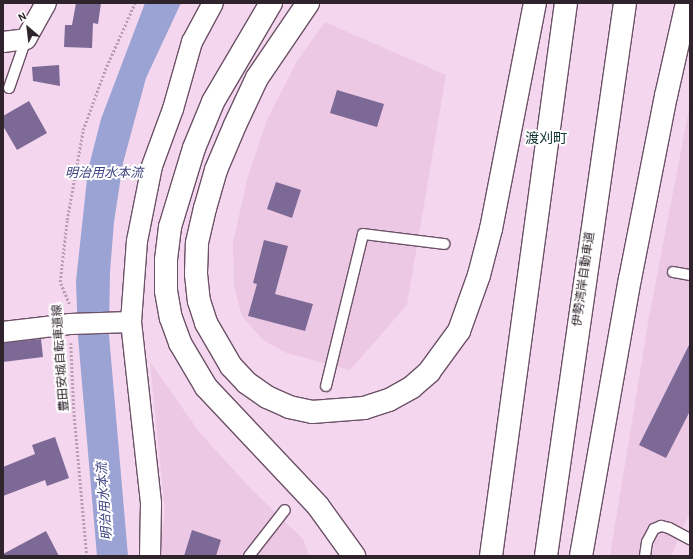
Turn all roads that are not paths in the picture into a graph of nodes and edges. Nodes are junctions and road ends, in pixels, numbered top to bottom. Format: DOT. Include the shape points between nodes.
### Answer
graph roads {
  1 [pos="46,3"];
  2 [pos="213,3"];
  3 [pos="271,3"];
  4 [pos="308,3"];
  5 [pos="535,3"];
  6 [pos="566,3"];
  7 [pos="625,3"];
  8 [pos="687,3"];
  9 [pos="26,39"];
  10 [pos="3,42"];
  11 [pos="9,88"];
  12 [pos="444,244"];
  13 [pos="673,272"];
  14 [pos="690,275"];
  15 [pos="131,322"];
  16 [pos="3,332"];
  17 [pos="326,386"];
  18 [pos="285,510"];
  19 [pos="690,539"];
  20 [pos="150,556"];
  21 [pos="249,556"];
  22 [pos="354,556"];
  23 [pos="491,556"];
  24 [pos="546,556"];
  25 [pos="581,556"];
  26 [pos="645,556"];
  1 -- 9 [label="street"];
  2 -- 15 [label="street" via="192,42 173,108 152,166 137,241"];
  3 -- 22 [label="highway" via="221,88 194,148 170,227 166,291 171,318 180,343 199,377 318,506"];
  4 -- 5 [label="highway" via="257,78 230,138 205,208 197,244 196,274 199,300 206,323 231,366 247,383 267,397 289,407 312,412 364,408 389,400 412,388 429,372 459,331 479,275 491,229"];
  6 -- 23 [label="highway"];
  7 -- 24 [label="highway, 伊勢湾岸自動車道"];
  8 -- 25 [label="highway" via="635,256"];
  9 -- 10 [label="street"];
  9 -- 11 [label="lane"];
  12 -- 17 [label="lane" via="363,234"];
  13 -- 14 [label="lane"];
  15 -- 16 [label="street"];
  15 -- 20 [label="street" via="151,503"];
  18 -- 21 [label="lane"];
  19 -- 26 [label="lane" via="661,526 654,529 647,542"];
}
